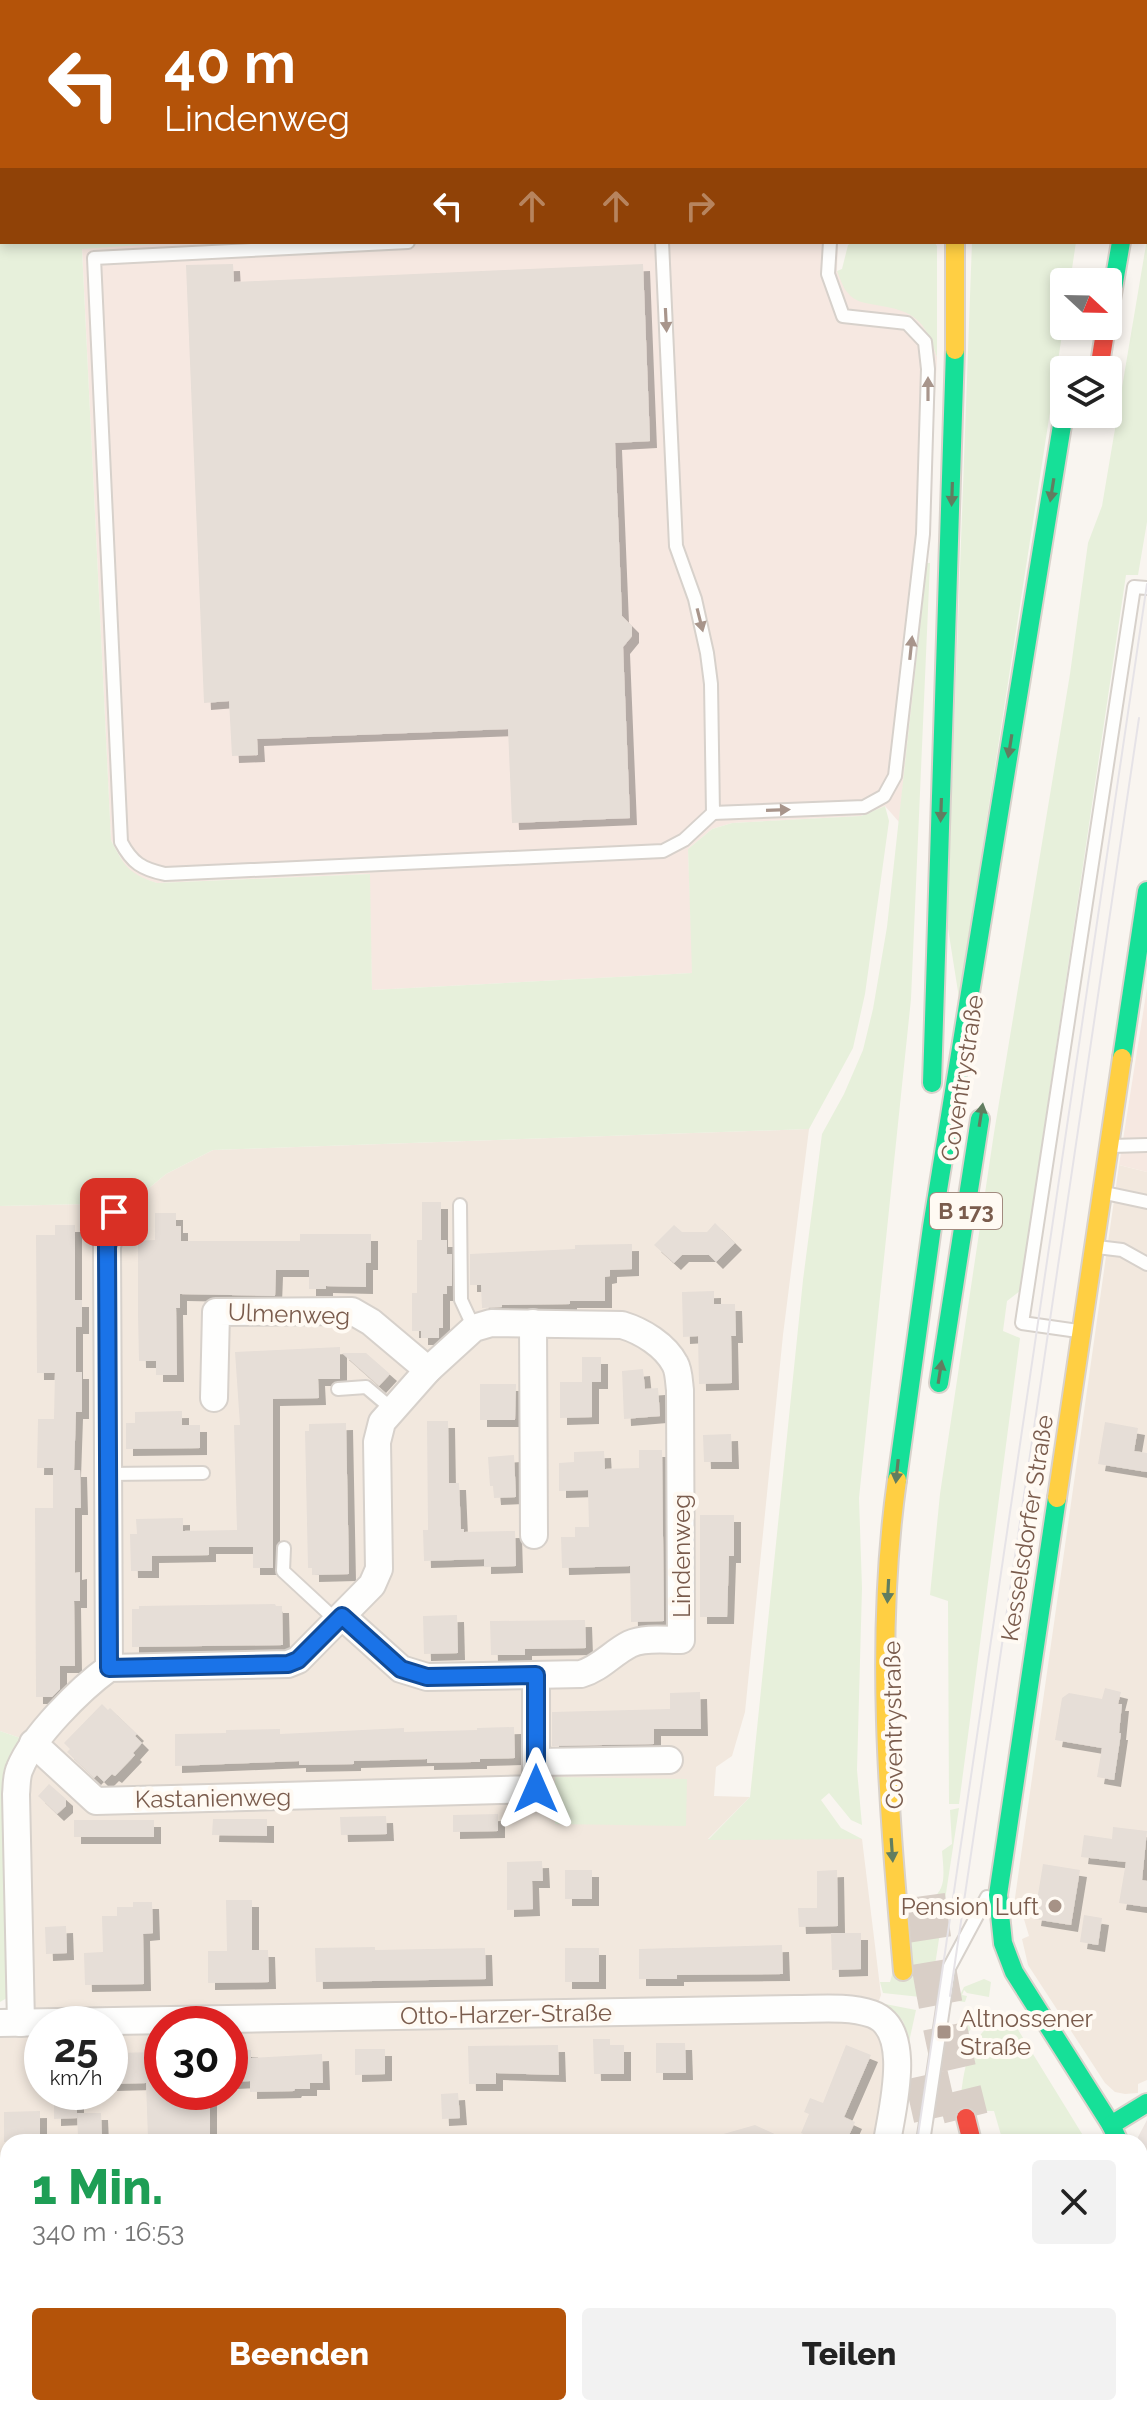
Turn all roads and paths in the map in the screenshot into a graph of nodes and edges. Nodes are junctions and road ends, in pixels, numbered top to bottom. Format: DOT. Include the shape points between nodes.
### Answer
graph roads {
  1 [pos="369,244"];
  2 [pos="662,244"];
  3 [pos="830,244"];
  4 [pos="955,244"];
  5 [pos="1121,244"];
  6 [pos="1116,268"];
  7 [pos="1062,428"];
  8 [pos="1147,588"];
  9 [pos="713,813"];
  10 [pos="1147,891"];
  11 [pos="1144,936"];
  12 [pos="982,1107"];
  13 [pos="1147,1145"];
  14 [pos="1108,1146"];
  15 [pos="1102,1193"];
  16 [pos="1147,1202"];
  17 [pos="460,1205"];
  18 [pos="114,1212"];
  19 [pos="932,1227"];
  20 [pos="1094,1246"];
  21 [pos="1147,1264"];
  22 [pos="533,1323"];
  23 [pos="474,1328"];
  24 [pos="1081,1332"];
  25 [pos="428,1370"];
  26 [pos="338,1389"];
  27 [pos="214,1398"];
  28 [pos="935,1405"];
  29 [pos="391,1408"];
  30 [pos="203,1473"];
  31 [pos="108,1474"];
  32 [pos="534,1535"];
  33 [pos="284,1548"];
  34 [pos="339,1618"];
  35 [pos="109,1668"];
  36 [pos="536,1675"];
  37 [pos="33,1743"];
  38 [pos="669,1760"];
  39 [pos="536,1762"];
  40 [pos="999,1876"];
  41 [pos="903,1971"];
  42 [pos="10,2023"];
  43 [pos="1147,2103"];
  44 [pos="966,2118"];
  45 [pos="888,2134"];
  46 [pos="924,2134"];
  47 [pos="970,2134"];
  48 [pos="1115,2134"];
  1 -- 9 [label="lane" via="94,258 121,842 128,856 141,868 165,874 663,851"];
  2 -- 9 [label="lane, one-way" via="676,546 707,653"];
  9 -- 3 [label="lane, one-way" via="864,807 884,796 897,767 923,534 925,342 907,323 843,316 828,274"];
  4 -- 19 [label="main road, one-way"];
  5 -- 6 [label="main road"];
  7 -- 19 [label="main road, B 173, one-way"];
  8 -- 24 [label="lane" via="1134,587 1022,1323"];
  10 -- 11 [label="main road, Kesselsdorfer Straße"];
  11 -- 14 [label="main road, Kesselsdorfer Straße"];
  28 -- 12 [label="main road, Coventrystraße / B 173, one-way"];
  13 -- 14 [label="lane"];
  14 -- 15 [label="main road, Kesselsdorfer Straße"];
  15 -- 16 [label="lane"];
  15 -- 20 [label="main road, Kesselsdorfer Straße"];
  17 -- 23 [label="lane" via="461,1300"];
  18 -- 31 [label="street" via="107,1247"];
  19 -- 41 [label="main road, B 173, one-way" via="900,1443 887,1609 886,1767"];
  20 -- 21 [label="lane" via="1122,1250"];
  20 -- 24 [label="main road, Kesselsdorfer Straße"];
  22 -- 23 [label="street"];
  22 -- 32 [label="street"];
  22 -- 36 [label="street, Lindenweg" via="634,1328 675,1364 680,1390 681,1640 630,1644 597,1669 581,1674"];
  23 -- 25 [label="street"];
  24 -- 40 [label="main road, Kesselsdorfer Straße"];
  25 -- 27 [label="street, Ulmenweg" via="352,1311 216,1312"];
  25 -- 29 [label="street"];
  26 -- 29 [label="lane" via="366,1387"];
  29 -- 34 [label="street" via="377,1442 379,1569 372,1585"];
  30 -- 31 [label="lane"];
  31 -- 35 [label="street"];
  33 -- 34 [label="lane" via="283,1571"];
  34 -- 35 [label="street" via="288,1664"];
  34 -- 36 [label="street, Lindenweg" via="401,1669 427,1677"];
  35 -- 37 [label="street"];
  36 -- 39 [label="street"];
  37 -- 39 [label="street, Kastanienweg" via="96,1801 536,1789"];
  37 -- 42 [label="street" via="18,1771 16,1794"];
  38 -- 39 [label="street"];
  40 -- 46 [label="lane" via="949,1968"];
  40 -- 48 [label="main road, Kesselsdorfer Straße" via="1003,1943 1014,1972"];
  42 -- 45 [label="street, Otto-Harzer-Straße" via="859,2011 886,2022 897,2048"];
  43 -- 48 [label="main road"];
  44 -- 47 [label="main road"];
}
